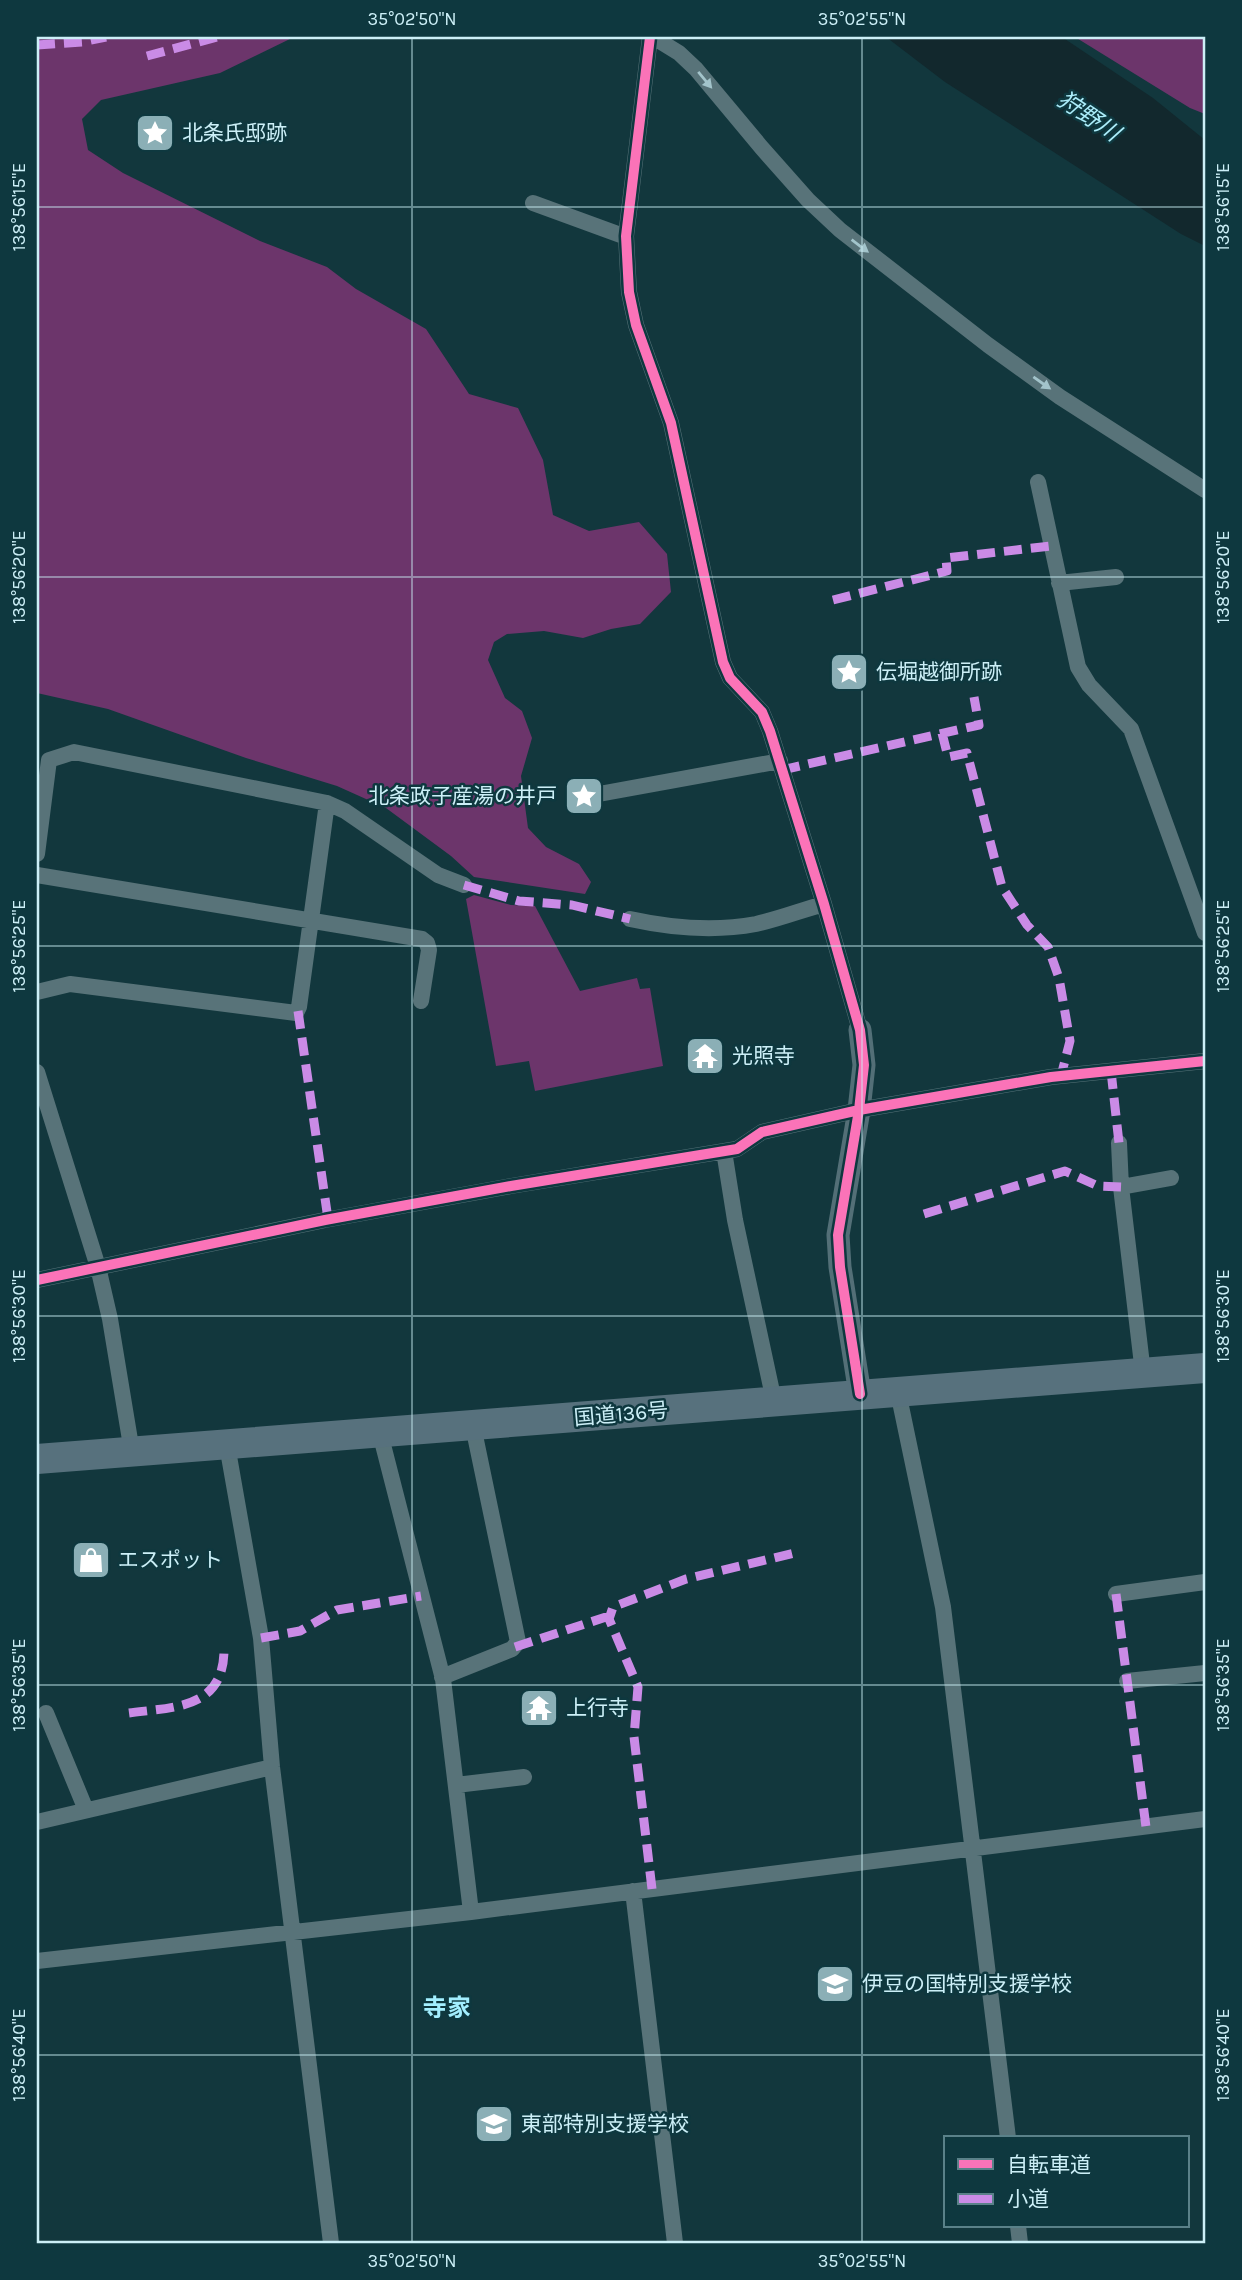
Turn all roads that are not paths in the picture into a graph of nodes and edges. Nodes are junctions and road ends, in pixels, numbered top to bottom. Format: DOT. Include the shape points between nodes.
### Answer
graph roads {
  1 [pos="652,37"];
  2 [pos="533,202"];
  3 [pos="626,237"];
  4 [pos="1038,482"];
  5 [pos="1205,490"];
  6 [pos="1116,577"];
  7 [pos="1059,583"];
  8 [pos="780,761"];
  9 [pos="588,796"];
  10 [pos="327,803"];
  11 [pos="37,854"];
  12 [pos="37,875"];
  13 [pos="464,885"];
  14 [pos="824,904"];
  15 [pos="630,919"];
  16 [pos="312,923"];
  17 [pos="1205,933"];
  18 [pos="37,992"];
  19 [pos="421,1001"];
  20 [pos="860,1030"];
  21 [pos="1205,1061"];
  22 [pos="37,1073"];
  23 [pos="859,1110"];
  24 [pos="1119,1143"];
  25 [pos="724,1152"];
  26 [pos="1171,1178"];
  27 [pos="1121,1187"];
  28 [pos="98,1268"];
  29 [pos="37,1280"];
  30 [pos="1205,1368"];
  31 [pos="1143,1373"];
  32 [pos="898,1392"];
  33 [pos="860,1394"];
  34 [pos="774,1401"];
  35 [pos="473,1426"];
  36 [pos="380,1433"];
  37 [pos="226,1445"];
  38 [pos="132,1452"];
  39 [pos="37,1459"];
  40 [pos="1205,1582"];
  41 [pos="1116,1594"];
  42 [pos="1205,1673"];
  43 [pos="442,1677"];
  44 [pos="1127,1681"];
  45 [pos="46,1713"];
  46 [pos="272,1767"];
  47 [pos="524,1777"];
  48 [pos="456,1786"];
  49 [pos="86,1811"];
  50 [pos="1205,1819"];
  51 [pos="37,1822"];
  52 [pos="974,1848"];
  53 [pos="633,1891"];
  54 [pos="471,1912"];
  55 [pos="293,1930"];
  56 [pos="37,1961"];
  57 [pos="1008,2136"];
  58 [pos="331,2243"];
  59 [pos="674,2243"];
  1 -- 3 [label="street"];
  1 -- 5 [label="street, one-way" via="696,69 784,174 840,230 1009,360"];
  2 -- 3 [label="street"];
  3 -- 8 [label="street" via="636,325 671,423 723,662 730,678 762,712"];
  4 -- 7 [label="street"];
  6 -- 7 [label="street"];
  7 -- 17 [label="street" via="1078,667 1131,729"];
  8 -- 9 [label="street"];
  8 -- 14 [label="street"];
  10 -- 11 [label="street" via="74,752 49,760"];
  10 -- 13 [label="street" via="438,875"];
  10 -- 16 [label="street"];
  12 -- 16 [label="street"];
  14 -- 15 [label="street" via="729,928"];
  14 -- 20 [label="street"];
  16 -- 18 [label="street" via="296,1013 70,984"];
  16 -- 19 [label="street" via="422,939 429,950"];
  20 -- 23 [label="street"];
  21 -- 23 [label="street" via="1051,1077"];
  22 -- 28 [label="street"];
  23 -- 25 [label="street" via="762,1132"];
  23 -- 33 [label="street" via="838,1234"];
  24 -- 27 [label="street"];
  25 -- 28 [label="street" via="325,1220"];
  25 -- 34 [label="street"];
  26 -- 27 [label="street"];
  27 -- 31 [label="street"];
  28 -- 29 [label="street"];
  28 -- 38 [label="street"];
  30 -- 31 [label="highway, 国道136号"];
  31 -- 32 [label="highway, 国道136号"];
  32 -- 33 [label="highway, 国道136号"];
  32 -- 52 [label="street" via="943,1607"];
  33 -- 34 [label="highway, 国道136号"];
  34 -- 35 [label="highway, 国道136号"];
  35 -- 36 [label="highway, 国道136号"];
  35 -- 43 [label="street" via="518,1642 512,1649"];
  36 -- 37 [label="highway, 国道136号"];
  36 -- 43 [label="street"];
  37 -- 38 [label="highway, 国道136号"];
  37 -- 46 [label="street" via="261,1638"];
  38 -- 39 [label="highway, 国道136号"];
  40 -- 41 [label="street"];
  42 -- 44 [label="street"];
  43 -- 48 [label="street"];
  45 -- 49 [label="street"];
  46 -- 49 [label="street"];
  46 -- 55 [label="street"];
  47 -- 48 [label="street"];
  48 -- 54 [label="street"];
  49 -- 51 [label="street"];
  50 -- 52 [label="street"];
  52 -- 53 [label="street"];
  52 -- 57 [label="street"];
  53 -- 54 [label="street"];
  53 -- 59 [label="street"];
  54 -- 55 [label="street"];
  55 -- 56 [label="street"];
  55 -- 58 [label="street"];
}
